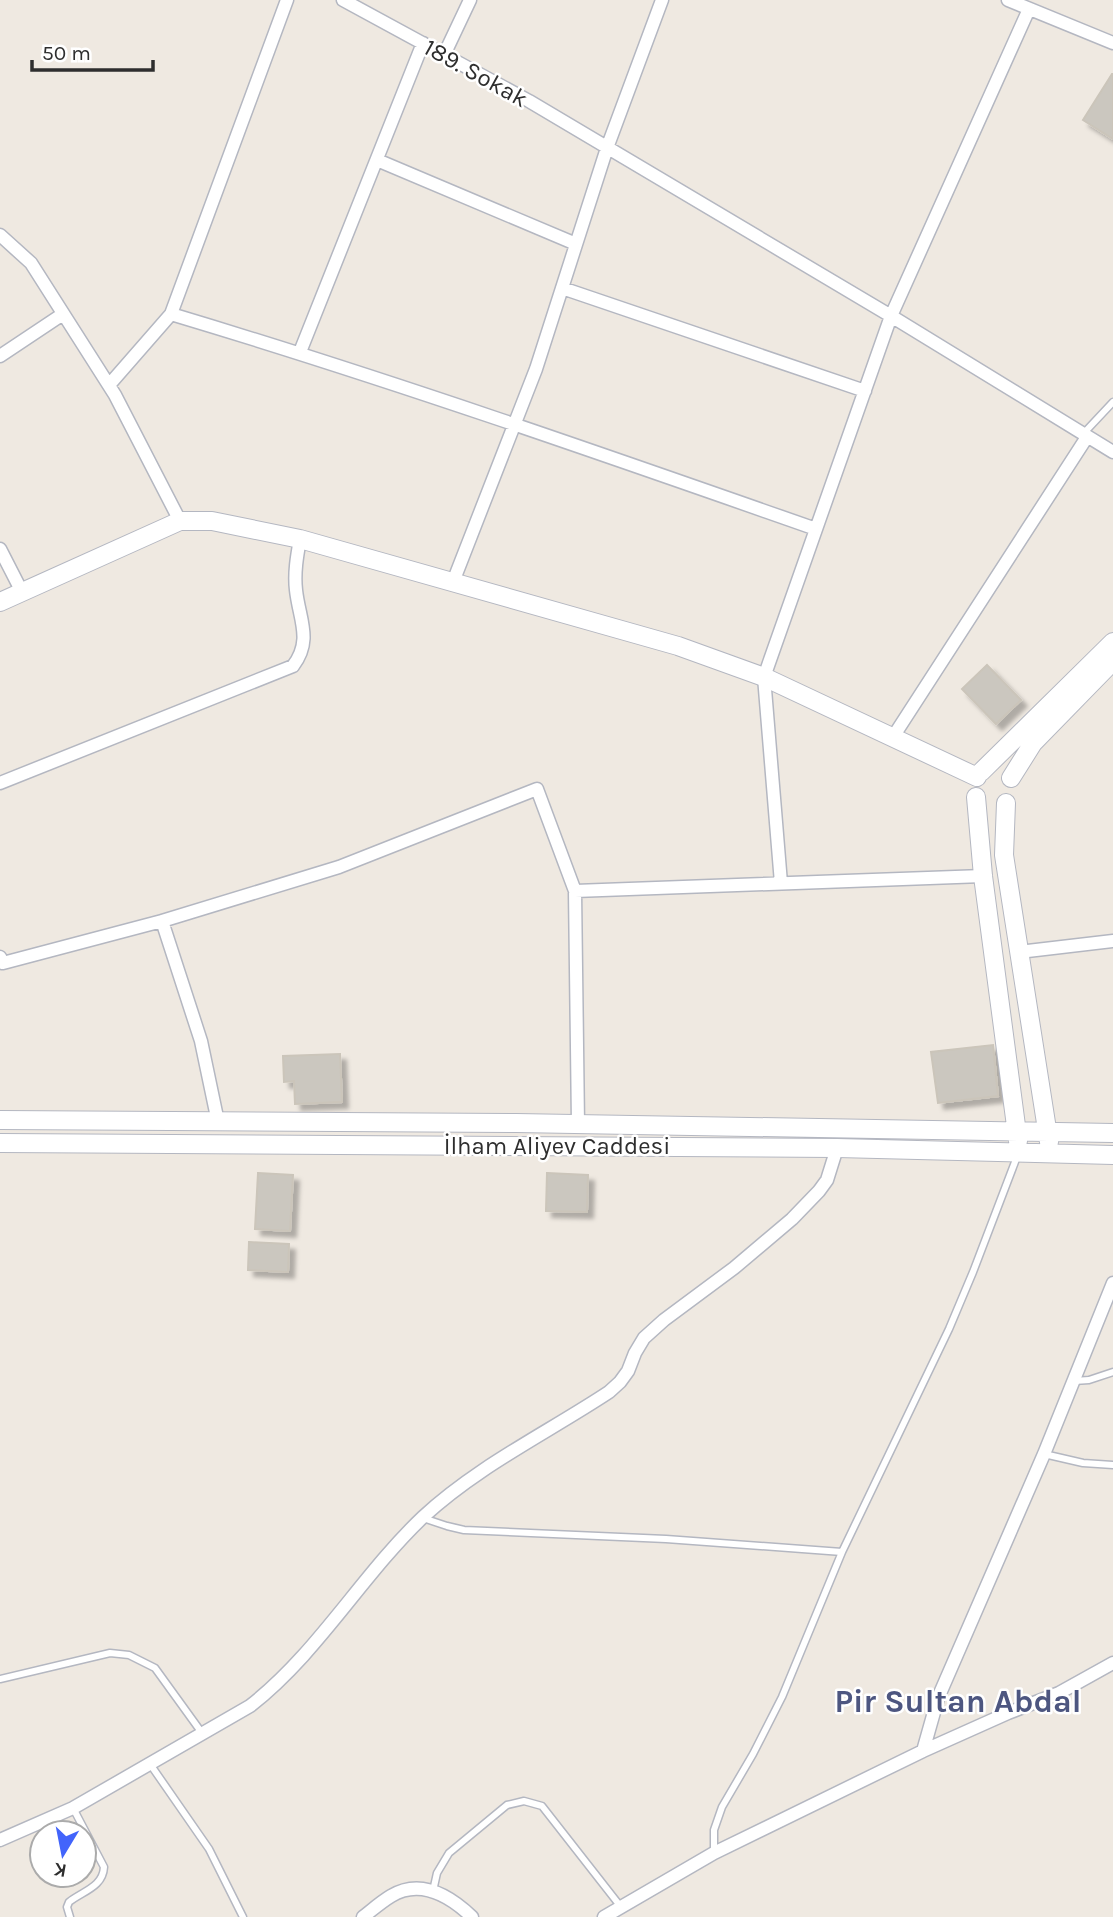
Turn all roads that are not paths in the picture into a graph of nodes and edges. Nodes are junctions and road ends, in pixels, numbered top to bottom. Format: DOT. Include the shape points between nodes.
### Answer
graph roads {
  1 [pos="287,0"];
  2 [pos="343,0"];
  3 [pos="470,0"];
  4 [pos="662,0"];
  5 [pos="1009,0"];
  6 [pos="1030,9"];
  7 [pos="423,43"];
  8 [pos="1113,43"];
  9 [pos="443,55"];
  10 [pos="607,148"];
  11 [pos="377,160"];
  12 [pos="0,235"];
  13 [pos="576,244"];
  14 [pos="562,288"];
  15 [pos="63,314"];
  16 [pos="171,314"];
  17 [pos="891,316"];
  18 [pos="300,352"];
  19 [pos="0,356"];
  20 [pos="108,385"];
  21 [pos="864,391"];
  22 [pos="1113,402"];
  23 [pos="515,423"];
  24 [pos="1085,435"];
  25 [pos="1113,452"];
  26 [pos="180,521"];
  27 [pos="816,529"];
  28 [pos="299,539"];
  29 [pos="0,549"];
  30 [pos="453,582"];
  31 [pos="22,592"];
  32 [pos="0,602"];
  33 [pos="1113,642"];
  34 [pos="1111,666"];
  35 [pos="764,677"];
  36 [pos="892,737"];
  37 [pos="979,774"];
  38 [pos="1011,778"];
  39 [pos="0,783"];
  40 [pos="976,797"];
  41 [pos="1006,803"];
  42 [pos="983,876"];
  43 [pos="780,883"];
  44 [pos="575,891"];
  45 [pos="162,922"];
  46 [pos="1113,941"];
  47 [pos="1019,953"];
  48 [pos="0,957"];
  49 [pos="0,1120"];
  50 [pos="218,1122"];
  51 [pos="578,1124"];
  52 [pos="1017,1132"];
  53 [pos="1048,1132"];
  54 [pos="1113,1133"];
  55 [pos="0,1143"];
  56 [pos="837,1147"];
  57 [pos="1019,1152"];
  58 [pos="1051,1152"];
  59 [pos="1113,1155"];
  60 [pos="1113,1283"];
  61 [pos="1113,1372"];
  62 [pos="1073,1381"];
  63 [pos="1044,1454"];
  64 [pos="1113,1465"];
  65 [pos="423,1518"];
  66 [pos="842,1552"];
  67 [pos="1113,1663"];
  68 [pos="0,1679"];
  69 [pos="202,1733"];
  70 [pos="923,1751"];
  71 [pos="150,1764"];
  72 [pos="73,1808"];
  73 [pos="0,1840"];
  74 [pos="714,1853"];
  75 [pos="433,1891"];
  76 [pos="621,1907"];
  77 [pos="70,1917"];
  78 [pos="243,1917"];
  79 [pos="363,1917"];
  80 [pos="472,1917"];
  81 [pos="604,1917"];
  1 -- 16 [label="street"];
  2 -- 7 [label="street, 189. Sokak"];
  3 -- 9 [label="street"];
  4 -- 10 [label="street"];
  5 -- 6 [label="street"];
  6 -- 8 [label="street"];
  6 -- 17 [label="street"];
  7 -- 9 [label="street, 189. Sokak"];
  7 -- 11 [label="street"];
  9 -- 10 [label="street, 189. Sokak"];
  10 -- 13 [label="street"];
  10 -- 17 [label="street, 189. Sokak"];
  11 -- 13 [label="street"];
  11 -- 18 [label="street"];
  12 -- 15 [label="street" via="31,263"];
  13 -- 14 [label="street"];
  14 -- 21 [label="street"];
  14 -- 23 [label="street"];
  15 -- 19 [label="street"];
  15 -- 20 [label="street"];
  16 -- 18 [label="street"];
  16 -- 20 [label="street"];
  17 -- 21 [label="street"];
  17 -- 24 [label="street, 189. Sokak"];
  18 -- 23 [label="street"];
  20 -- 26 [label="street"];
  21 -- 27 [label="street"];
  22 -- 24 [label="lane"];
  23 -- 27 [label="street"];
  23 -- 30 [label="street"];
  24 -- 25 [label="street, 189. Sokak"];
  24 -- 36 [label="street"];
  26 -- 28 [label="street" via="212,521"];
  26 -- 31 [label="street"];
  27 -- 35 [label="street"];
  28 -- 30 [label="street"];
  28 -- 39 [label="street" via="295,572 305,642 293,666"];
  29 -- 31 [label="street"];
  30 -- 35 [label="street" via="678,646"];
  31 -- 32 [label="street"];
  33 -- 37 [label="street"];
  34 -- 38 [label="street" via="1033,743"];
  35 -- 36 [label="street"];
  35 -- 43 [label="street"];
  36 -- 37 [label="street"];
  37 -- 38 [label="street" via="994,768"];
  37 -- 40 [label="street" via="974,783"];
  38 -- 41 [label="street" via="1014,790"];
  40 -- 41 [label="street" via="990,808"];
  40 -- 42 [label="street"];
  41 -- 47 [label="street" via="1003,855"];
  42 -- 43 [label="street"];
  42 -- 52 [label="street"];
  43 -- 44 [label="street"];
  44 -- 45 [label="street" via="537,789 339,867"];
  44 -- 51 [label="street"];
  45 -- 48 [label="street" via="3,963"];
  45 -- 50 [label="street" via="201,1041"];
  46 -- 47 [label="street"];
  47 -- 53 [label="street"];
  49 -- 50 [label="street, İlham Aliyev Caddesi"];
  50 -- 51 [label="street, İlham Aliyev Caddesi"];
  51 -- 52 [label="street, İlham Aliyev Caddesi"];
  52 -- 53 [label="street, İlham Aliyev Caddesi"];
  52 -- 57 [label="street"];
  53 -- 54 [label="street, İlham Aliyev Caddesi"];
  53 -- 58 [label="street"];
  55 -- 56 [label="street, İlham Aliyev Caddesi"];
  56 -- 57 [label="street, İlham Aliyev Caddesi"];
  56 -- 65 [label="street" via="819,1191 734,1268 644,1338 628,1371 609,1392 474,1477"];
  57 -- 58 [label="street, İlham Aliyev Caddesi"];
  57 -- 66 [label="lane" via="949,1329"];
  58 -- 59 [label="street, İlham Aliyev Caddesi"];
  60 -- 62 [label="street"];
  61 -- 62 [label="lane"];
  62 -- 63 [label="street"];
  63 -- 64 [label="lane" via="1083,1464"];
  63 -- 70 [label="street" via="938,1698"];
  65 -- 66 [label="lane" via="464,1530"];
  65 -- 69 [label="street" via="267,1693"];
  66 -- 74 [label="lane" via="782,1697 717,1818"];
  67 -- 70 [label="street" via="1059,1693"];
  68 -- 69 [label="lane" via="110,1653 129,1655 155,1668"];
  69 -- 71 [label="street"];
  70 -- 74 [label="street"];
  71 -- 72 [label="street"];
  71 -- 78 [label="lane" via="209,1849"];
  72 -- 73 [label="street"];
  72 -- 77 [label="lane" via="104,1872 97,1884 69,1902"];
  74 -- 76 [label="street"];
  75 -- 76 [label="lane" via="449,1853 507,1805 524,1801 542,1806"];
  75 -- 79 [label="street" via="400,1892"];
  75 -- 80 [label="street" via="450,1898"];
  76 -- 81 [label="street"];
}
